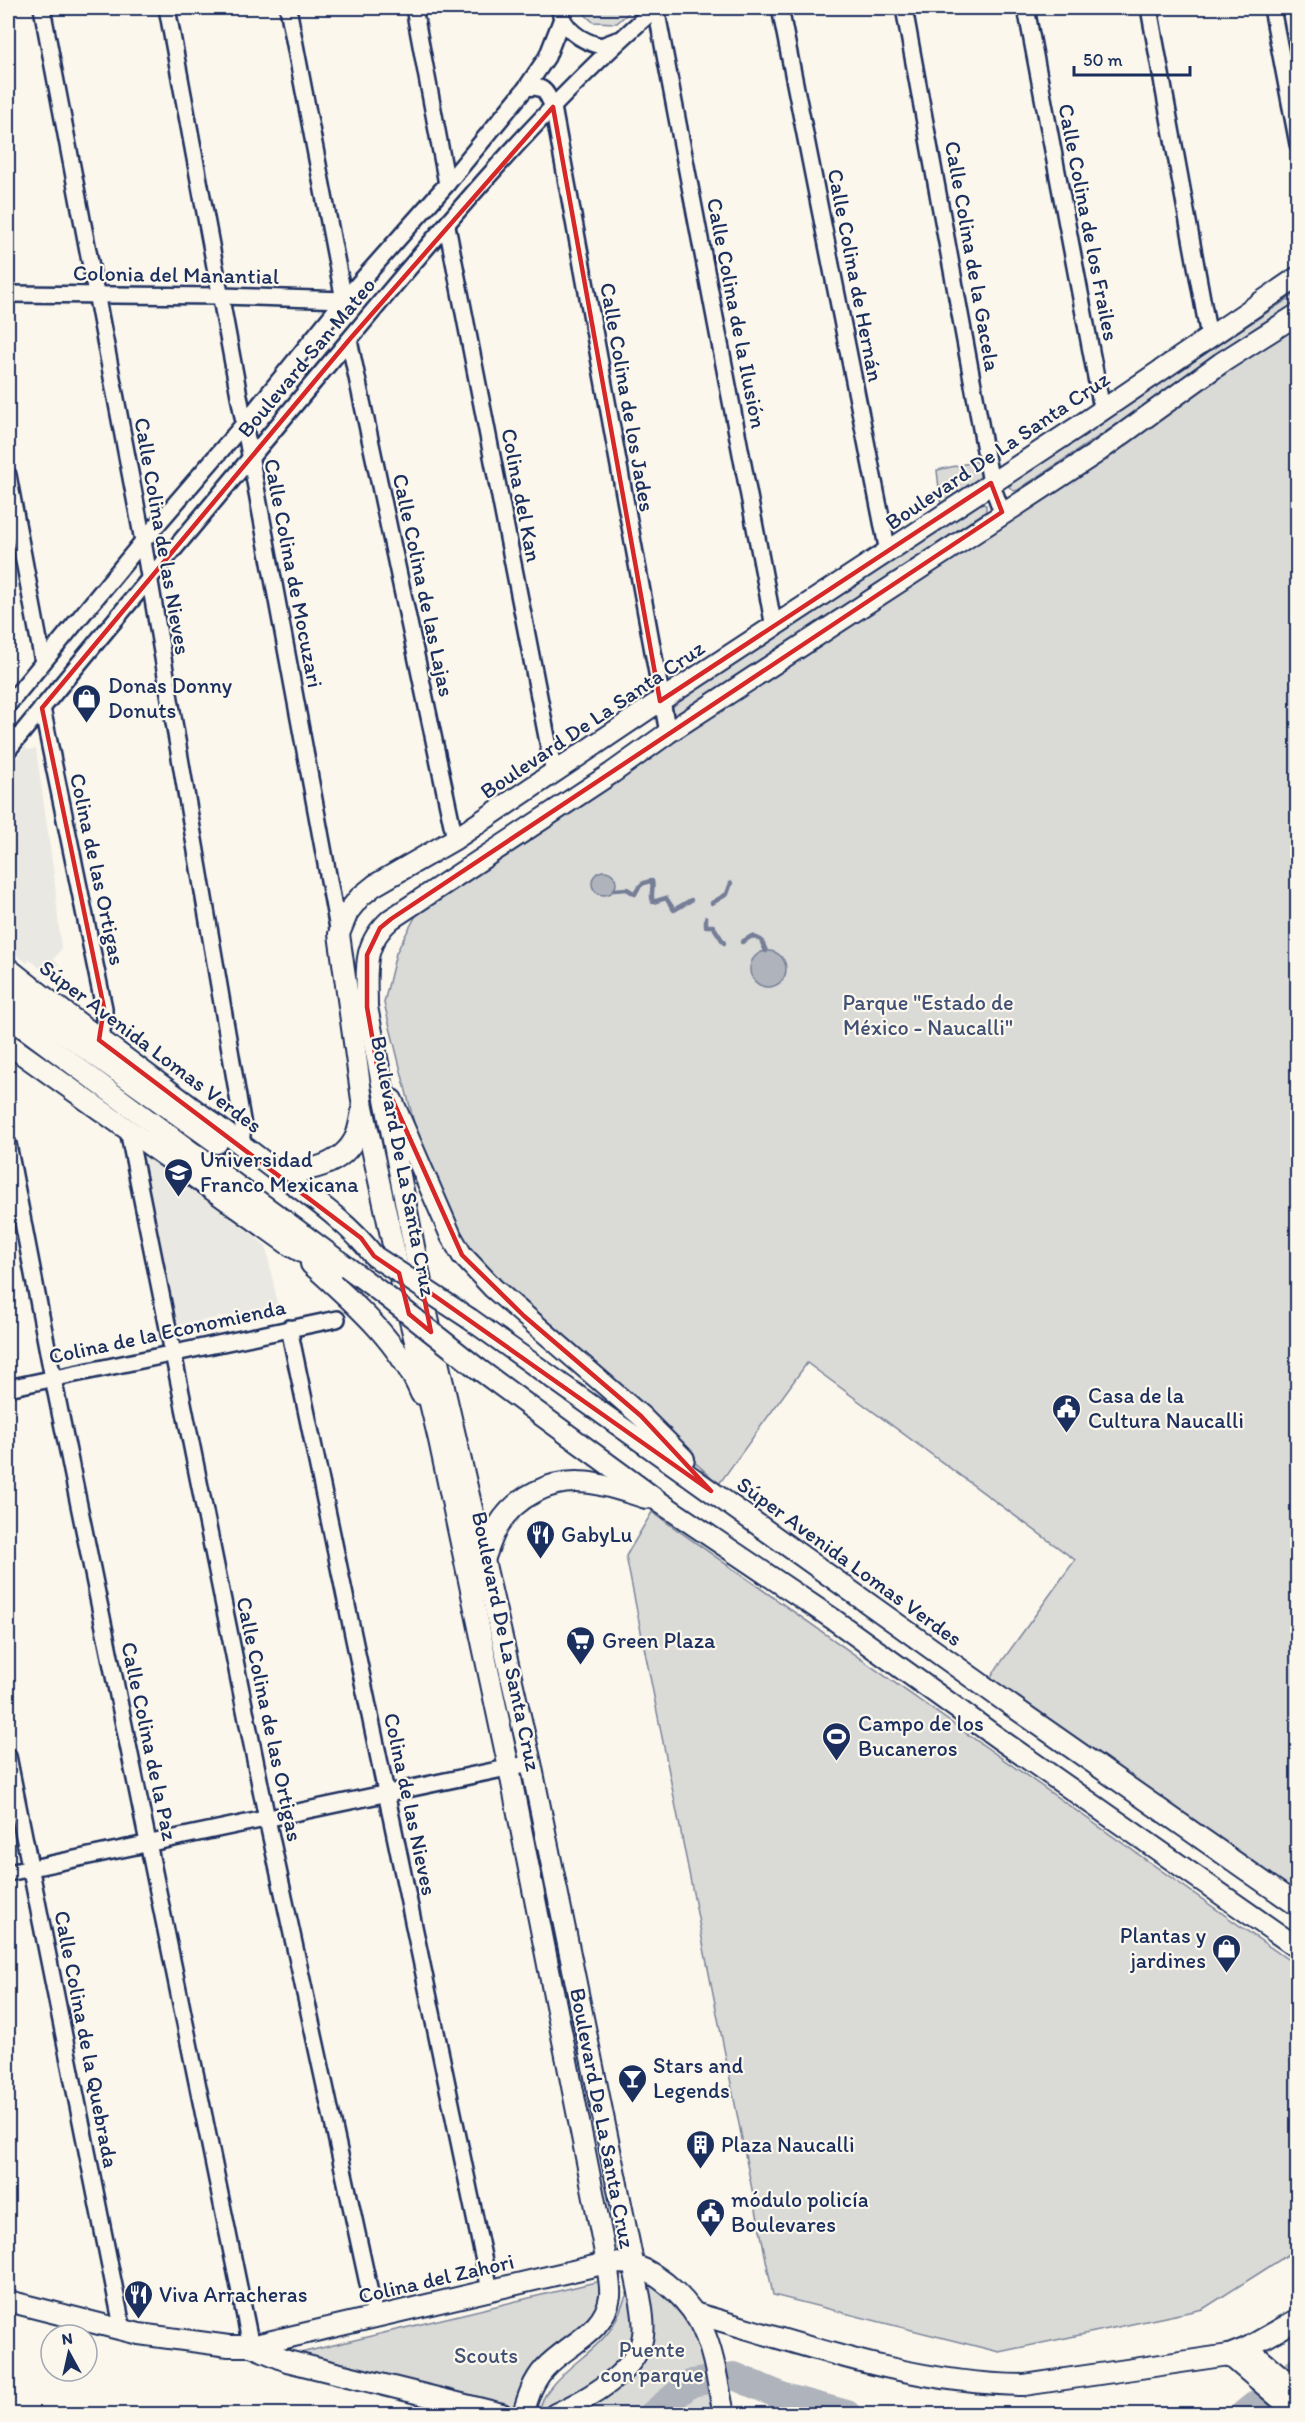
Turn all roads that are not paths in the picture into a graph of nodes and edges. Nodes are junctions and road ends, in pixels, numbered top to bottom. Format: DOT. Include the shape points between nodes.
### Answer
graph roads {
  1 [pos="42,8"];
  2 [pos="167,8"];
  3 [pos="288,8"];
  4 [pos="414,8"];
  5 [pos="656,8"];
  6 [pos="780,8"];
  7 [pos="904,8"];
  8 [pos="1026,8"];
  9 [pos="1149,8"];
  10 [pos="1272,8"];
  11 [pos="560,14"];
  12 [pos="620,39"];
  13 [pos="526,88"];
  14 [pos="553,107"];
  15 [pos="1298,144"];
  16 [pos="447,184"];
  17 [pos="447,226"];
  18 [pos="1298,277"];
  19 [pos="8,294"];
  20 [pos="96,295"];
  21 [pos="221,296"];
  22 [pos="344,300"];
  23 [pos="1298,314"];
  24 [pos="1209,337"];
  25 [pos="349,340"];
  26 [pos="1102,409"];
  27 [pos="243,425"];
  28 [pos="250,459"];
  29 [pos="8,475"];
  30 [pos="991,483"];
  31 [pos="1002,512"];
  32 [pos="142,541"];
  33 [pos="888,552"];
  34 [pos="149,580"];
  35 [pos="774,627"];
  36 [pos="44,662"];
  37 [pos="660,701"];
  38 [pos="8,705"];
  39 [pos="42,708"];
  40 [pos="668,733"];
  41 [pos="8,750"];
  42 [pos="554,773"];
  43 [pos="455,839"];
  44 [pos="339,934"];
  45 [pos="8,968"];
  46 [pos="8,993"];
  47 [pos="8,1016"];
  48 [pos="99,1040"];
  49 [pos="8,1044"];
  50 [pos="377,1065"];
  51 [pos="363,1107"];
  52 [pos="128,1130"];
  53 [pos="8,1144"];
  54 [pos="241,1144"];
  55 [pos="279,1174"];
  56 [pos="291,1246"];
  57 [pos="376,1257"];
  58 [pos="384,1295"];
  59 [pos="337,1319"];
  60 [pos="289,1328"];
  61 [pos="172,1353"];
  62 [pos="53,1378"];
  63 [pos="8,1388"];
  64 [pos="439,1440"];
  65 [pos="711,1491"];
  66 [pos="661,1503"];
  67 [pos="484,1560"];
  68 [pos="8,1756"];
  69 [pos="531,1763"];
  70 [pos="509,1767"];
  71 [pos="386,1794"];
  72 [pos="267,1819"];
  73 [pos="148,1844"];
  74 [pos="30,1869"];
  75 [pos="8,1873"];
  76 [pos="1298,1906"];
  77 [pos="1298,1948"];
  78 [pos="607,2264"];
  79 [pos="633,2264"];
  80 [pos="490,2290"];
  81 [pos="8,2301"];
  82 [pos="694,2313"];
  83 [pos="375,2316"];
  84 [pos="1298,2319"];
  85 [pos="123,2331"];
  86 [pos="251,2346"];
  87 [pos="1247,2348"];
  88 [pos="1229,2355"];
  89 [pos="1291,2404"];
  90 [pos="502,2415"];
  91 [pos="524,2415"];
  92 [pos="555,2415"];
  93 [pos="724,2415"];
  1 -- 20 [label="street, Calle Colina de las Nieves"];
  2 -- 21 [label="street, Calle Colina de Mocuzari"];
  3 -- 22 [label="street"];
  4 -- 16 [label="street"];
  5 -- 12 [label="street, Boulevard San Mateo"];
  5 -- 35 [label="street, Calle Colina de la Ilusión"];
  6 -- 33 [label="street, Calle Colina de Hernán"];
  7 -- 30 [label="street, Calle Colina de la Gacela"];
  8 -- 26 [label="street, Calle Colina de los Frailes"];
  9 -- 24 [label="street"];
  10 -- 15 [label="street"];
  11 -- 12 [label="street" via="581,39 590,43 601,46"];
  11 -- 13 [label="street, Boulevard San Mateo" via="547,57"];
  12 -- 14 [label="street, Boulevard San Mateo"];
  13 -- 14 [label="street" via="543,89"];
  13 -- 16 [label="street, Boulevard San Mateo"];
  14 -- 17 [label="street, Boulevard San Mateo"];
  14 -- 37 [label="street, Calle Colina de los Jades"];
  16 -- 22 [label="street, Boulevard San Mateo"];
  17 -- 25 [label="street, Boulevard San Mateo"];
  17 -- 42 [label="street, Colina del Kan"];
  18 -- 24 [label="main road, Boulevard De La Santa Cruz"];
  19 -- 20 [label="street, Colonia del Manantial"];
  20 -- 21 [label="street, Colonia del Manantial"];
  20 -- 32 [label="street, Calle Colina de las Nieves"];
  21 -- 22 [label="street, Colonia del Manantial"];
  21 -- 27 [label="street, Calle Colina de Mocuzari"];
  22 -- 27 [label="street, Boulevard San Mateo"];
  23 -- 31 [label="main road, Boulevard De La Santa Cruz" via="1221,363 1095,454"];
  24 -- 26 [label="main road, Boulevard De La Santa Cruz"];
  25 -- 28 [label="street, Boulevard San Mateo"];
  25 -- 43 [label="street, Calle Colina de las Lajas"];
  26 -- 30 [label="main road, Boulevard De La Santa Cruz"];
  27 -- 28 [label="street, Calle Colina de Mocuzari"];
  27 -- 32 [label="street, Boulevard San Mateo"];
  28 -- 34 [label="street, Boulevard San Mateo"];
  28 -- 44 [label="street, Calle Colina de Mocuzari"];
  29 -- 36 [label="street"];
  30 -- 31 [label="street, Calle Colina de la Gacela"];
  30 -- 33 [label="main road, Boulevard De La Santa Cruz"];
  31 -- 40 [label="main road, Boulevard De La Santa Cruz"];
  32 -- 34 [label="street, Calle Colina de las Nieves"];
  32 -- 36 [label="street, Boulevard San Mateo"];
  33 -- 35 [label="main road, Boulevard De La Santa Cruz"];
  34 -- 39 [label="street, Boulevard San Mateo"];
  34 -- 54 [label="street, Calle Colina de las Nieves" via="243,1126"];
  35 -- 37 [label="main road, Boulevard De La Santa Cruz"];
  36 -- 38 [label="street, Boulevard San Mateo"];
  37 -- 40 [label="street, Calle Colina de los Jades"];
  37 -- 42 [label="main road, Boulevard De La Santa Cruz"];
  39 -- 41 [label="street, Boulevard San Mateo"];
  39 -- 48 [label="street, Colina de las Ortigas" via="104,1008"];
  40 -- 50 [label="main road, Boulevard De La Santa Cruz" via="381,928 367,955 367,1007"];
  42 -- 43 [label="main road, Boulevard De La Santa Cruz"];
  43 -- 44 [label="main road, Boulevard De La Santa Cruz" via="360,897 348,912"];
  44 -- 51 [label="main road, Boulevard De La Santa Cruz"];
  45 -- 48 [label="main road, Súper Avenida Lomas Verdes"];
  46 -- 57 [label="main road, Súper Avenida Lomas Verdes"];
  47 -- 58 [label="main road"];
  48 -- 54 [label="main road, Súper Avenida Lomas Verdes"];
  49 -- 52 [label="main road"];
  50 -- 65 [label="main road" via="462,1255 516,1309 641,1416"];
  50 -- 67 [label="main road, Boulevard De La Santa Cruz" via="429,1323"];
  51 -- 55 [label="main road" via="357,1135 337,1158 311,1169"];
  51 -- 64 [label="main road, Boulevard De La Santa Cruz"];
  52 -- 56 [label="main road"];
  52 -- 61 [label="street, Calle Colina de las Ortigas"];
  53 -- 62 [label="street, Calle Colina de la Paz"];
  54 -- 55 [label="main road, Súper Avenida Lomas Verdes"];
  55 -- 57 [label="main road, Súper Avenida Lomas Verdes" via="361,1238"];
  56 -- 58 [label="main road"];
  56 -- 64 [label="main road" via="384,1336 419,1389"];
  57 -- 65 [label="main road, Súper Avenida Lomas Verdes, bridge" via="470,1318"];
  58 -- 66 [label="main road, bridge"];
  59 -- 60 [label="street, Colina de la Economienda"];
  60 -- 61 [label="street, Colina de la Economienda"];
  60 -- 71 [label="street, Colina de las Nieves"];
  61 -- 62 [label="street, Colina de la Economienda"];
  61 -- 72 [label="street, Calle Colina de las Ortigas"];
  62 -- 63 [label="street, Colina de la Economienda"];
  62 -- 73 [label="street, Calle Colina de la Paz"];
  64 -- 70 [label="main road, Boulevard De La Santa Cruz"];
  65 -- 76 [label="main road, Súper Avenida Lomas Verdes"];
  66 -- 67 [label="main road" via="595,1483 556,1482 524,1497 509,1510 497,1527"];
  66 -- 77 [label="main road"];
  67 -- 69 [label="main road, Boulevard De La Santa Cruz"];
  68 -- 74 [label="street, Calle Colina de la Quebrada"];
  69 -- 70 [label="street"];
  69 -- 79 [label="main road, Boulevard De La Santa Cruz"];
  70 -- 71 [label="street"];
  70 -- 78 [label="main road, Boulevard De La Santa Cruz"];
  71 -- 72 [label="street"];
  71 -- 80 [label="street, Colina de las Nieves"];
  72 -- 73 [label="street"];
  72 -- 83 [label="street, Calle Colina de las Ortigas"];
  73 -- 74 [label="street"];
  73 -- 86 [label="street, Calle Colina de la Paz"];
  74 -- 75 [label="street"];
  74 -- 85 [label="street, Calle Colina de la Quebrada"];
  78 -- 79 [label="main road, Colina del Zahori"];
  78 -- 80 [label="main road, Colina del Zahori"];
  78 -- 91 [label="main road, Boulevard De La Santa Cruz" via="610,2295 606,2311 586,2336 546,2367 531,2390"];
  79 -- 82 [label="main road, Boulevard De La Santa Cruz" via="655,2276"];
  79 -- 92 [label="main road, Boulevard De La Santa Cruz" via="643,2319 639,2351 619,2374"];
  80 -- 83 [label="main road, Colina del Zahori"];
  81 -- 85 [label="main road"];
  82 -- 88 [label="main road" via="887,2368 990,2385 1024,2385"];
  82 -- 93 [label="main road, Boulevard De La Santa Cruz" via="704,2330"];
  83 -- 86 [label="main road, Colina del Zahori"];
  84 -- 87 [label="main road"];
  85 -- 86 [label="main road"];
  86 -- 90 [label="main road" via="287,2361"];
  87 -- 88 [label="main road"];
  87 -- 89 [label="main road" via="1266,2363"];
  88 -- 89 [label="main road"];
}
